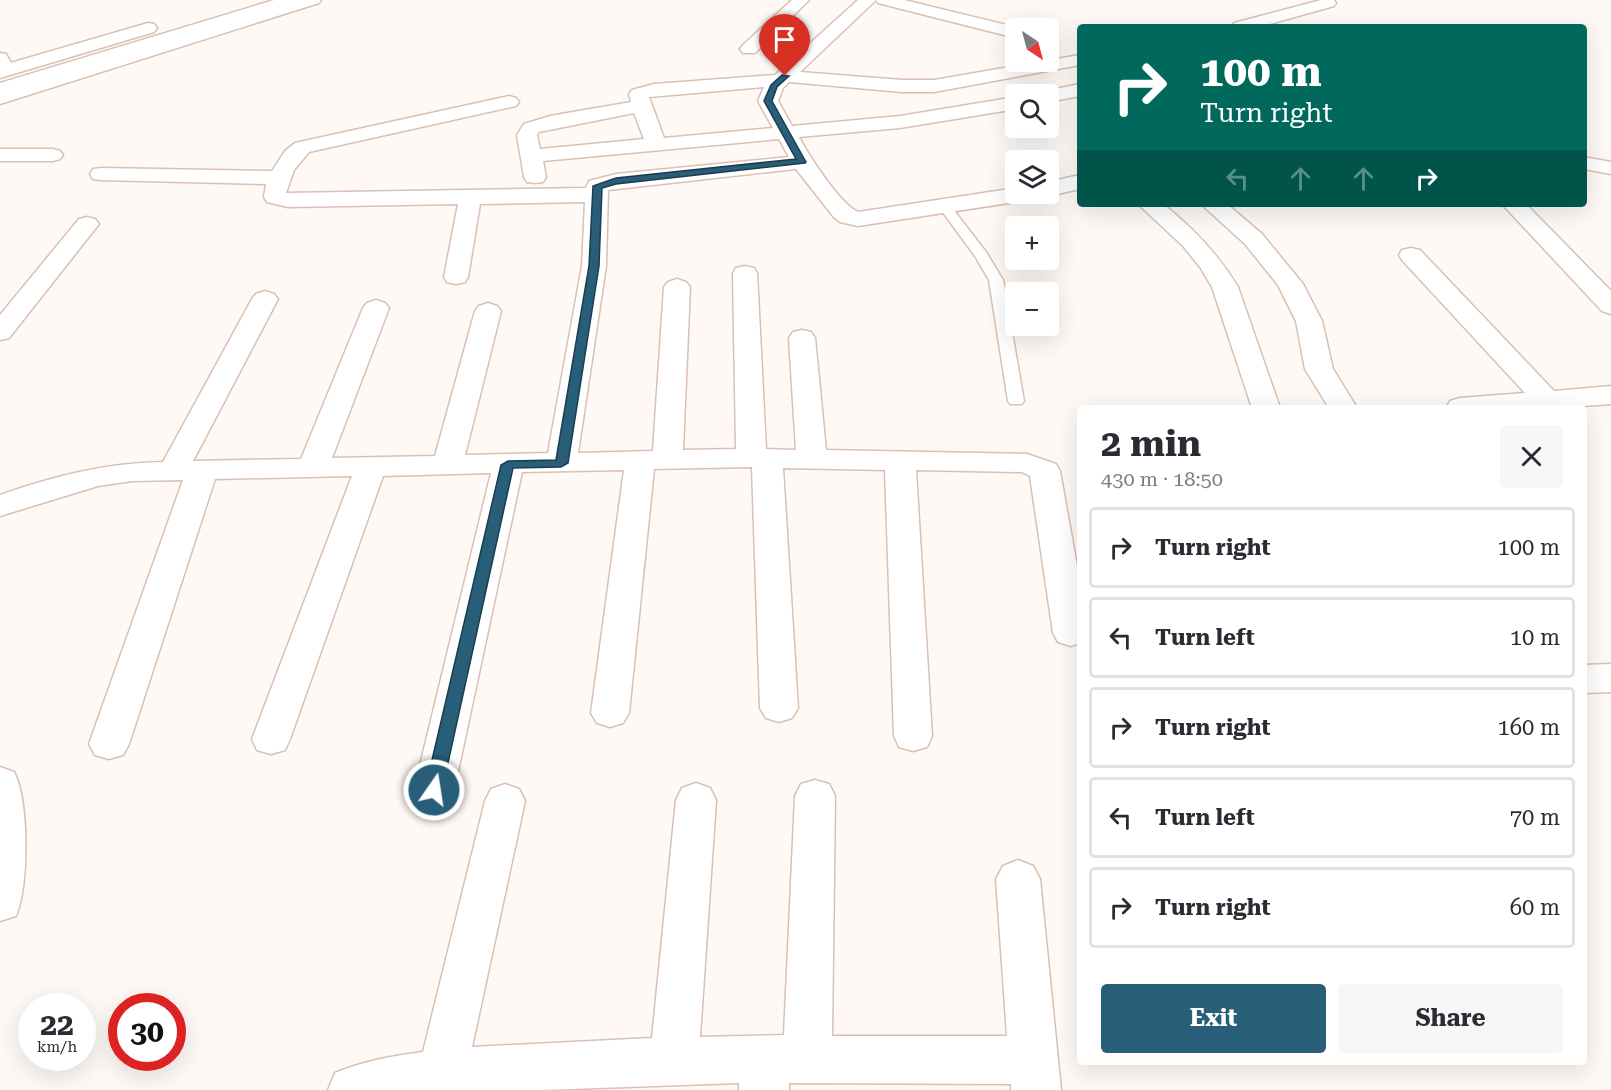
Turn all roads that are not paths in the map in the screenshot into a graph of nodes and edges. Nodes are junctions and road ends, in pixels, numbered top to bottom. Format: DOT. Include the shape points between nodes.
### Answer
graph roads {
  1 [pos="241,0"];
  2 [pos="262,0"];
  3 [pos="291,0"];
  4 [pos="314,0"];
  5 [pos="801,0"];
  6 [pos="868,0"];
  7 [pos="885,0"];
  8 [pos="1328,3"];
  9 [pos="1251,24"];
  10 [pos="1005,30"];
  11 [pos="1059,45"];
  12 [pos="1077,49"];
  13 [pos="749,50"];
  14 [pos="1077,61"];
  15 [pos="4,75"];
  16 [pos="783,78"];
  17 [pos="1077,91"];
  18 [pos="1059,94"];
  19 [pos="0,98"];
  20 [pos="509,102"];
  21 [pos="1005,105"];
  22 [pos="641,106"];
  23 [pos="784,133"];
  24 [pos="656,144"];
  25 [pos="0,155"];
  26 [pos="53,155"];
  27 [pos="531,156"];
  28 [pos="802,162"];
  29 [pos="1587,164"];
  30 [pos="1611,168"];
  31 [pos="101,174"];
  32 [pos="535,177"];
  33 [pos="281,178"];
  34 [pos="1077,183"];
  35 [pos="1059,187"];
  36 [pos="596,195"];
  37 [pos="1005,197"];
  38 [pos="470,198"];
  39 [pos="945,207"];
  40 [pos="1152,207"];
  41 [pos="1216,207"];
  42 [pos="1516,207"];
  43 [pos="87,224"];
  44 [pos="1411,255"];
  45 [pos="745,273"];
  46 [pos="456,277"];
  47 [pos="677,287"];
  48 [pos="265,299"];
  49 [pos="1611,306"];
  50 [pos="376,308"];
  51 [pos="488,311"];
  52 [pos="0,332"];
  53 [pos="802,338"];
  54 [pos="1611,395"];
  55 [pos="1547,400"];
  56 [pos="1611,400"];
  57 [pos="1016,401"];
  58 [pos="1265,405"];
  59 [pos="1341,405"];
  60 [pos="1485,405"];
  61 [pos="1611,407"];
  62 [pos="759,458"];
  63 [pos="812,458"];
  64 [pos="900,460"];
  65 [pos="654,461"];
  66 [pos="561,463"];
  67 [pos="508,465"];
  68 [pos="447,466"];
  69 [pos="371,467"];
  70 [pos="313,468"];
  71 [pos="188,471"];
  72 [pos="0,506"];
  73 [pos="1071,633"];
  74 [pos="1611,678"];
  75 [pos="1587,679"];
  76 [pos="779,708"];
  77 [pos="610,713"];
  78 [pos="913,736"];
  79 [pos="271,739"];
  80 [pos="109,744"];
  81 [pos="0,783"];
  82 [pos="434,790"];
  83 [pos="815,796"];
  84 [pos="505,801"];
  85 [pos="696,801"];
  86 [pos="1018,879"];
  87 [pos="0,902"];
  88 [pos="674,1062"];
  89 [pos="778,1070"];
  90 [pos="442,1073"];
  91 [pos="1035,1075"];
  92 [pos="353,1090"];
  1 -- 15 [label="street"];
  2 -- 15 [label="street"];
  3 -- 15 [label="street"];
  4 -- 19 [label="street"];
  5 -- 13 [label="street"];
  6 -- 16 [label="street"];
  7 -- 10 [label="street"];
  8 -- 9 [label="street"];
  11 -- 12 [label="street"];
  14 -- 16 [label="street" via="927,86"];
  16 -- 22 [label="street" via="645,91 639,94"];
  16 -- 23 [label="street" via="768,101"];
  17 -- 18 [label="street"];
  20 -- 33 [label="street" via="302,147 292,154"];
  21 -- 23 [label="street" via="900,122"];
  22 -- 24 [label="street"];
  22 -- 27 [label="street" via="531,128 527,135"];
  23 -- 24 [label="street"];
  23 -- 28 [label="street"];
  24 -- 27 [label="street"];
  25 -- 26 [label="street"];
  27 -- 32 [label="street"];
  28 -- 36 [label="street" via="616,181 597,186"];
  28 -- 39 [label="street" via="848,217 858,219"];
  29 -- 30 [label="street"];
  31 -- 33 [label="street"];
  33 -- 38 [label="street" via="274,194 280,200"];
  34 -- 35 [label="street"];
  36 -- 38 [label="street"];
  36 -- 66 [label="street" via="594,266"];
  37 -- 39 [label="street"];
  38 -- 46 [label="street"];
  39 -- 57 [label="lane" via="996,280"];
  40 -- 58 [label="street" via="1187,237 1217,272"];
  41 -- 59 [label="street" via="1240,225 1287,280 1306,312 1321,373"];
  42 -- 49 [label="street"];
  43 -- 52 [label="street"];
  44 -- 55 [label="street"];
  45 -- 62 [label="street"];
  47 -- 65 [label="street"];
  48 -- 71 [label="street"];
  50 -- 70 [label="street"];
  51 -- 68 [label="street"];
  53 -- 63 [label="street"];
  54 -- 55 [label="street"];
  55 -- 60 [label="street"];
  56 -- 61 [label="street"];
  62 -- 63 [label="street"];
  62 -- 65 [label="street"];
  62 -- 76 [label="street"];
  63 -- 64 [label="street"];
  64 -- 73 [label="street" via="1027,463 1045,471"];
  64 -- 78 [label="street"];
  65 -- 66 [label="street"];
  65 -- 77 [label="street"];
  66 -- 67 [label="street"];
  67 -- 68 [label="street"];
  67 -- 82 [label="street"];
  68 -- 69 [label="street"];
  69 -- 70 [label="street"];
  69 -- 79 [label="street"];
  70 -- 71 [label="street"];
  71 -- 72 [label="street" via="89,476"];
  71 -- 80 [label="street"];
  74 -- 75 [label="street"];
  81 -- 87 [label="street" via="5,816"];
  83 -- 89 [label="street"];
  84 -- 90 [label="street"];
  85 -- 88 [label="street"];
  86 -- 91 [label="street"];
  88 -- 89 [label="street"];
  88 -- 90 [label="street"];
  89 -- 91 [label="street"];
  90 -- 92 [label="street"];
}
